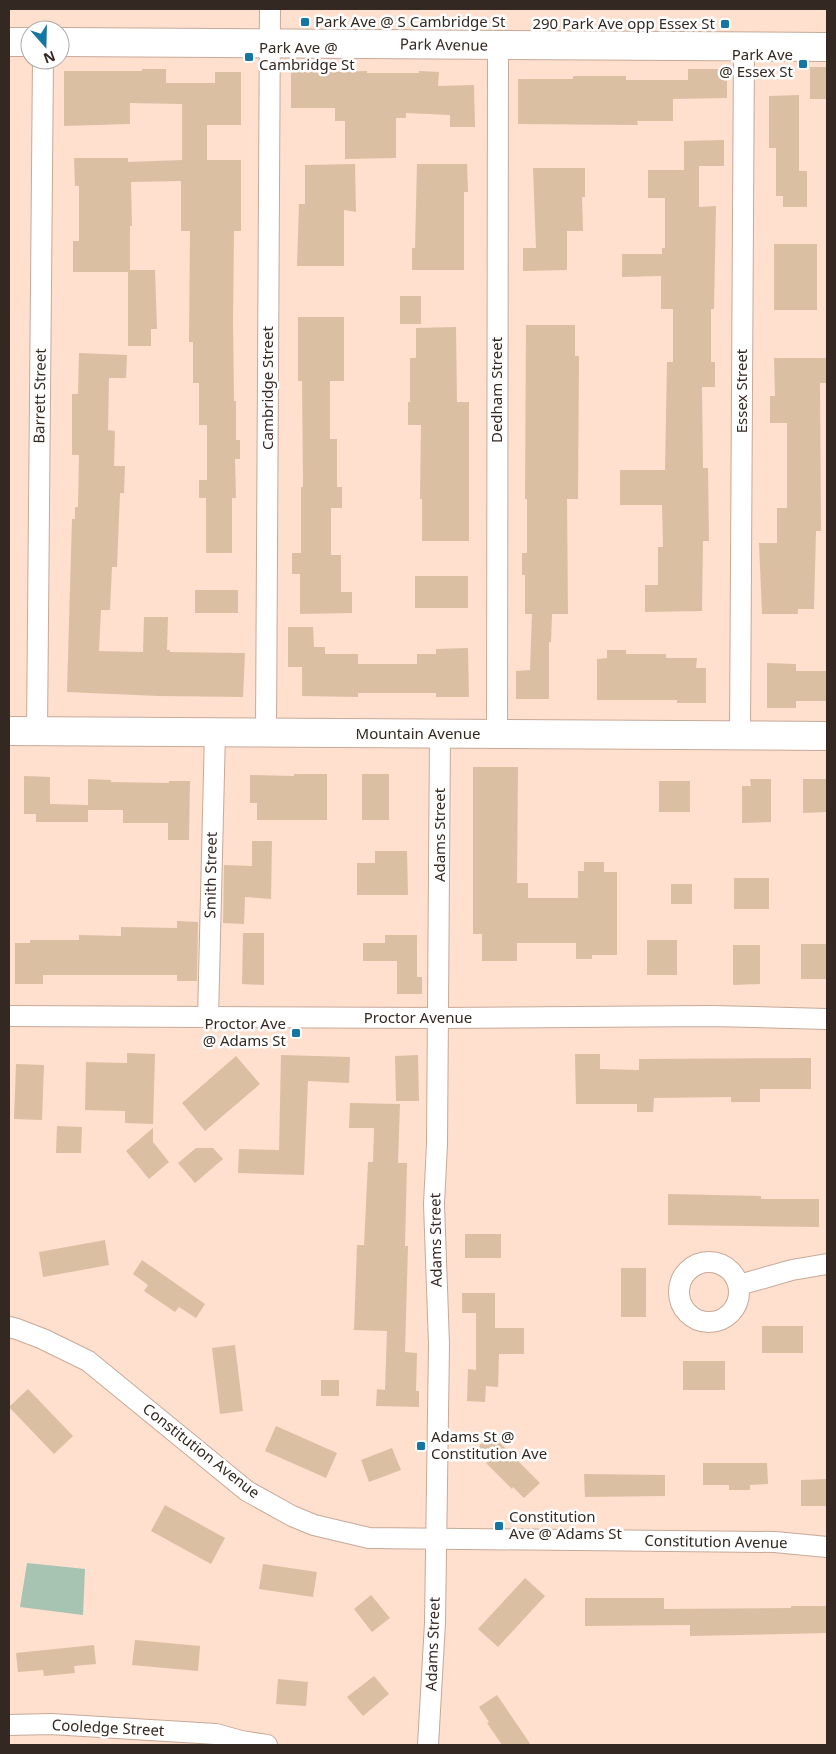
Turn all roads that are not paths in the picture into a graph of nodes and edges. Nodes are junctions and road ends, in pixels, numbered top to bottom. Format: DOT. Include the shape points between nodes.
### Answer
graph roads {
  1 [pos="270,9"];
  2 [pos="70,42"];
  3 [pos="270,43"];
  4 [pos="498,45"];
  5 [pos="744,46"];
  6 [pos="827,46"];
  7 [pos="43,70"];
  8 [pos="9,731"];
  9 [pos="37,732"];
  10 [pos="215,732"];
  11 [pos="266,733"];
  12 [pos="440,734"];
  13 [pos="497,734"];
  14 [pos="740,735"];
  15 [pos="827,736"];
  16 [pos="9,1016"];
  17 [pos="208,1018"];
  18 [pos="438,1018"];
  19 [pos="827,1019"];
  20 [pos="827,1264"];
  21 [pos="739,1285"];
  22 [pos="9,1327"];
  23 [pos="435,1538"];
  24 [pos="827,1547"];
  25 [pos="9,1725"];
  26 [pos="267,1745"];
  27 [pos="428,1745"];
  1 -- 3 [label="street, Cambridge Street"];
  2 -- 3 [label="street, Park Avenue"];
  3 -- 4 [label="street, Park Avenue"];
  3 -- 11 [label="street, Cambridge Street"];
  4 -- 5 [label="street, Park Avenue"];
  4 -- 13 [label="street, Dedham Street"];
  5 -- 6 [label="street, Park Avenue"];
  5 -- 14 [label="street, Essex Street"];
  7 -- 9 [label="street, Barrett Street"];
  8 -- 9 [label="street, Mountain Avenue"];
  9 -- 10 [label="street, Mountain Avenue"];
  10 -- 11 [label="street, Mountain Avenue"];
  10 -- 17 [label="street, Smith Street"];
  11 -- 12 [label="street, Mountain Avenue"];
  12 -- 13 [label="street, Mountain Avenue"];
  12 -- 18 [label="street, Adams Street"];
  13 -- 14 [label="street, Mountain Avenue"];
  14 -- 15 [label="street, Mountain Avenue"];
  16 -- 17 [label="street, Proctor Avenue"];
  17 -- 18 [label="street, Proctor Avenue"];
  18 -- 19 [label="street, Proctor Avenue" via="711,1016"];
  18 -- 23 [label="street, Adams Street" via="434,1204 439,1344"];
  20 -- 21 [label="street"];
  22 -- 23 [label="street, Constitution Avenue" via="88,1360 247,1491 292,1516 314,1525 369,1538"];
  23 -- 24 [label="street, Constitution Avenue" via="775,1542"];
  23 -- 27 [label="street, Adams Street"];
  25 -- 26 [label="street, Cooledge Street" via="51,1724 216,1734 241,1742"];
}
